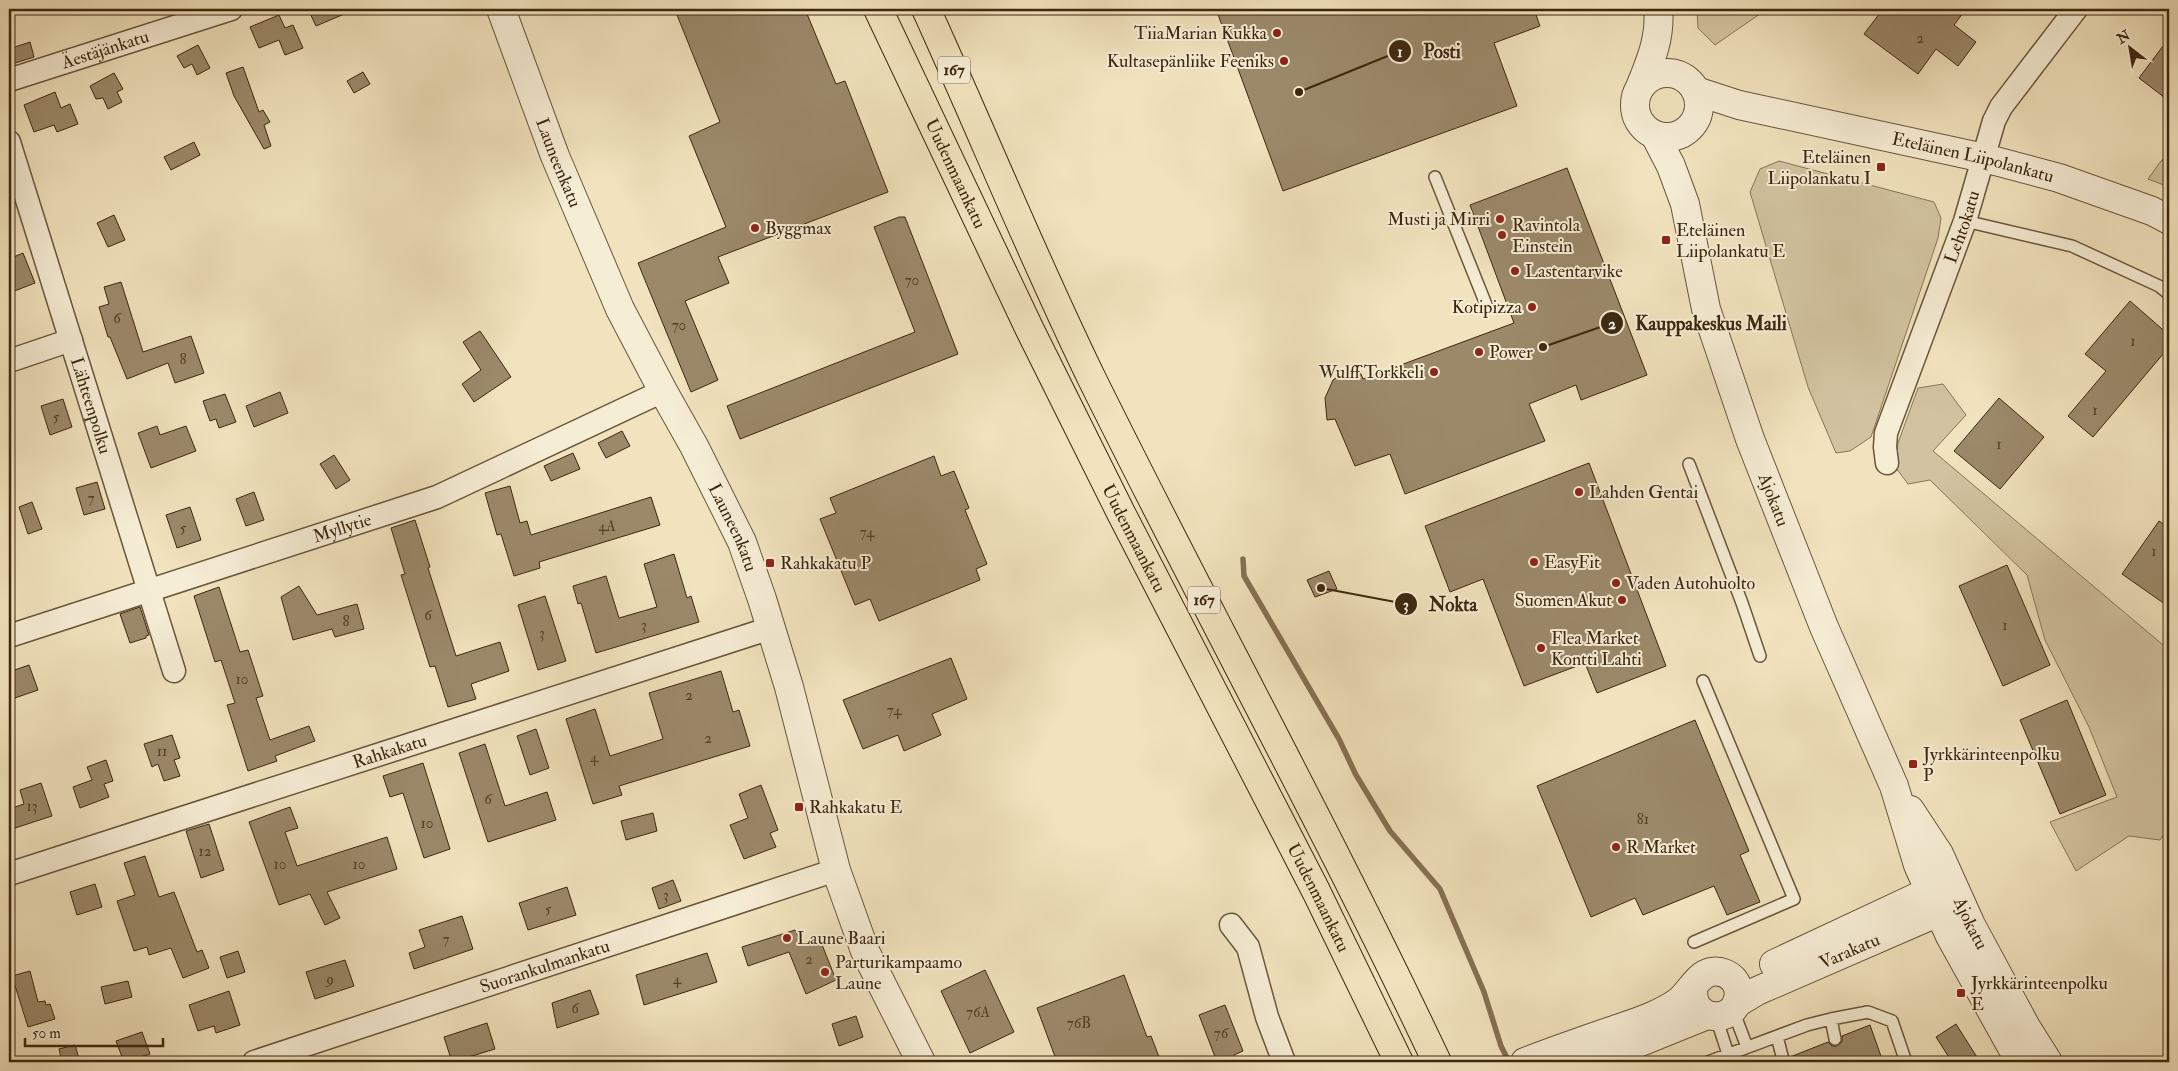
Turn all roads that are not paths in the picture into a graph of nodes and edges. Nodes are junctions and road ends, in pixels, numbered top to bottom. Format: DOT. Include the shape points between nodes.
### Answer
graph roads {
  1 [pos="231,9"];
  2 [pos="501,9"];
  3 [pos="878,9"];
  4 [pos="926,9"];
  5 [pos="2076,9"];
  6 [pos="1658,13"];
  7 [pos="9,80"];
  8 [pos="1689,83"];
  9 [pos="1641,85"];
  10 [pos="1770,112"];
  11 [pos="1691,126"];
  12 [pos="1655,135"];
  13 [pos="9,142"];
  14 [pos="1984,158"];
  15 [pos="1436,177"];
  16 [pos="1686,204"];
  17 [pos="2169,220"];
  18 [pos="1965,222"];
  19 [pos="2169,294"];
  20 [pos="1487,307"];
  21 [pos="72,340"];
  22 [pos="9,361"];
  23 [pos="663,391"];
  24 [pos="1887,462"];
  25 [pos="1689,464"];
  26 [pos="150,591"];
  27 [pos="771,628"];
  28 [pos="9,636"];
  29 [pos="1760,656"];
  30 [pos="174,671"];
  31 [pos="1703,680"];
  32 [pos="836,870"];
  33 [pos="9,874"];
  34 [pos="1944,896"];
  35 [pos="1231,925"];
  36 [pos="1694,942"];
  37 [pos="1726,973"];
  38 [pos="1693,988"];
  39 [pos="1723,1011"];
  40 [pos="1831,1019"];
  41 [pos="1777,1036"];
  42 [pos="1835,1039"];
  43 [pos="1739,1054"];
  44 [pos="1536,1058"];
  45 [pos="1783,1060"];
  46 [pos="254,1062"];
  47 [pos="920,1062"];
  48 [pos="1284,1062"];
  49 [pos="1399,1062"];
  50 [pos="1437,1062"];
  51 [pos="1591,1062"];
  52 [pos="1708,1062"];
  53 [pos="1906,1062"];
  54 [pos="2020,1062"];
  55 [pos="2048,1062"];
  1 -- 7 [label="street, Äestäjänkatu"];
  2 -- 23 [label="street, Launeenkatu" via="556,156 620,309"];
  3 -- 49 [label="main road, Uudenmaankatu / 167" via="1034,338"];
  4 -- 50 [label="main road, Uudenmaankatu / 167" via="1092,377"];
  5 -- 14 [label="street, Lehtokatu" via="2001,106"];
  6 -- 8 [label="street"];
  6 -- 9 [label="street" via="1656,48"];
  8 -- 9 [label="street" via="1672,73 1651,77"];
  8 -- 10 [label="street, Eteläinen Liipolankatu" via="1739,105"];
  8 -- 11 [label="street" via="1699,108"];
  9 -- 12 [label="street" via="1635,112 1640,123"];
  10 -- 11 [label="street, Eteläinen Liipolankatu"];
  10 -- 14 [label="street, Eteläinen Liipolankatu"];
  11 -- 12 [label="street" via="1676,136"];
  11 -- 16 [label="street, Ajokatu"];
  12 -- 16 [label="street, Ajokatu"];
  13 -- 21 [label="street, Lähteenpolku"];
  14 -- 17 [label="street, Eteläinen Liipolankatu" via="2060,178"];
  14 -- 18 [label="street, Lehtokatu"];
  15 -- 20 [label="lane"];
  16 -- 34 [label="street, Ajokatu" via="1706,309 1750,439 1824,627 1894,786 1939,854"];
  18 -- 19 [label="lane" via="2072,246"];
  18 -- 24 [label="street, Lehtokatu" via="1886,433"];
  21 -- 22 [label="street"];
  21 -- 26 [label="street, Lähteenpolku"];
  23 -- 26 [label="street, Myllytie" via="437,497"];
  23 -- 27 [label="street, Launeenkatu" via="742,542"];
  25 -- 29 [label="lane"];
  26 -- 28 [label="street, Myllytie"];
  26 -- 30 [label="street, Lähteenpolku"];
  27 -- 32 [label="street, Launeenkatu"];
  27 -- 33 [label="street, Rahkakatu"];
  31 -- 36 [label="lane" via="1794,899"];
  32 -- 46 [label="street, Suorankulmankatu"];
  32 -- 47 [label="street, Launeenkatu" via="865,951"];
  34 -- 37 [label="street, Varakatu" via="1748,976"];
  34 -- 39 [label="street, Varakatu"];
  34 -- 54 [label="street, Ajokatu" via="1984,1000"];
  34 -- 55 [label="street, Ajokatu"];
  35 -- 48 [label="street" via="1248,947 1267,1017"];
  37 -- 38 [label="street" via="1708,972"];
  37 -- 39 [label="street" via="1738,986 1739,994"];
  38 -- 39 [label="street" via="1694,1002 1700,1010"];
  38 -- 44 [label="street" via="1678,1002 1646,1019"];
  39 -- 43 [label="lane"];
  39 -- 43 [label="lane"];
  39 -- 51 [label="street, Varakatu"];
  40 -- 41 [label="lane"];
  40 -- 42 [label="lane"];
  40 -- 53 [label="lane" via="1868,1012 1892,1021"];
  41 -- 43 [label="lane"];
  41 -- 45 [label="lane"];
  43 -- 52 [label="lane"];
}
